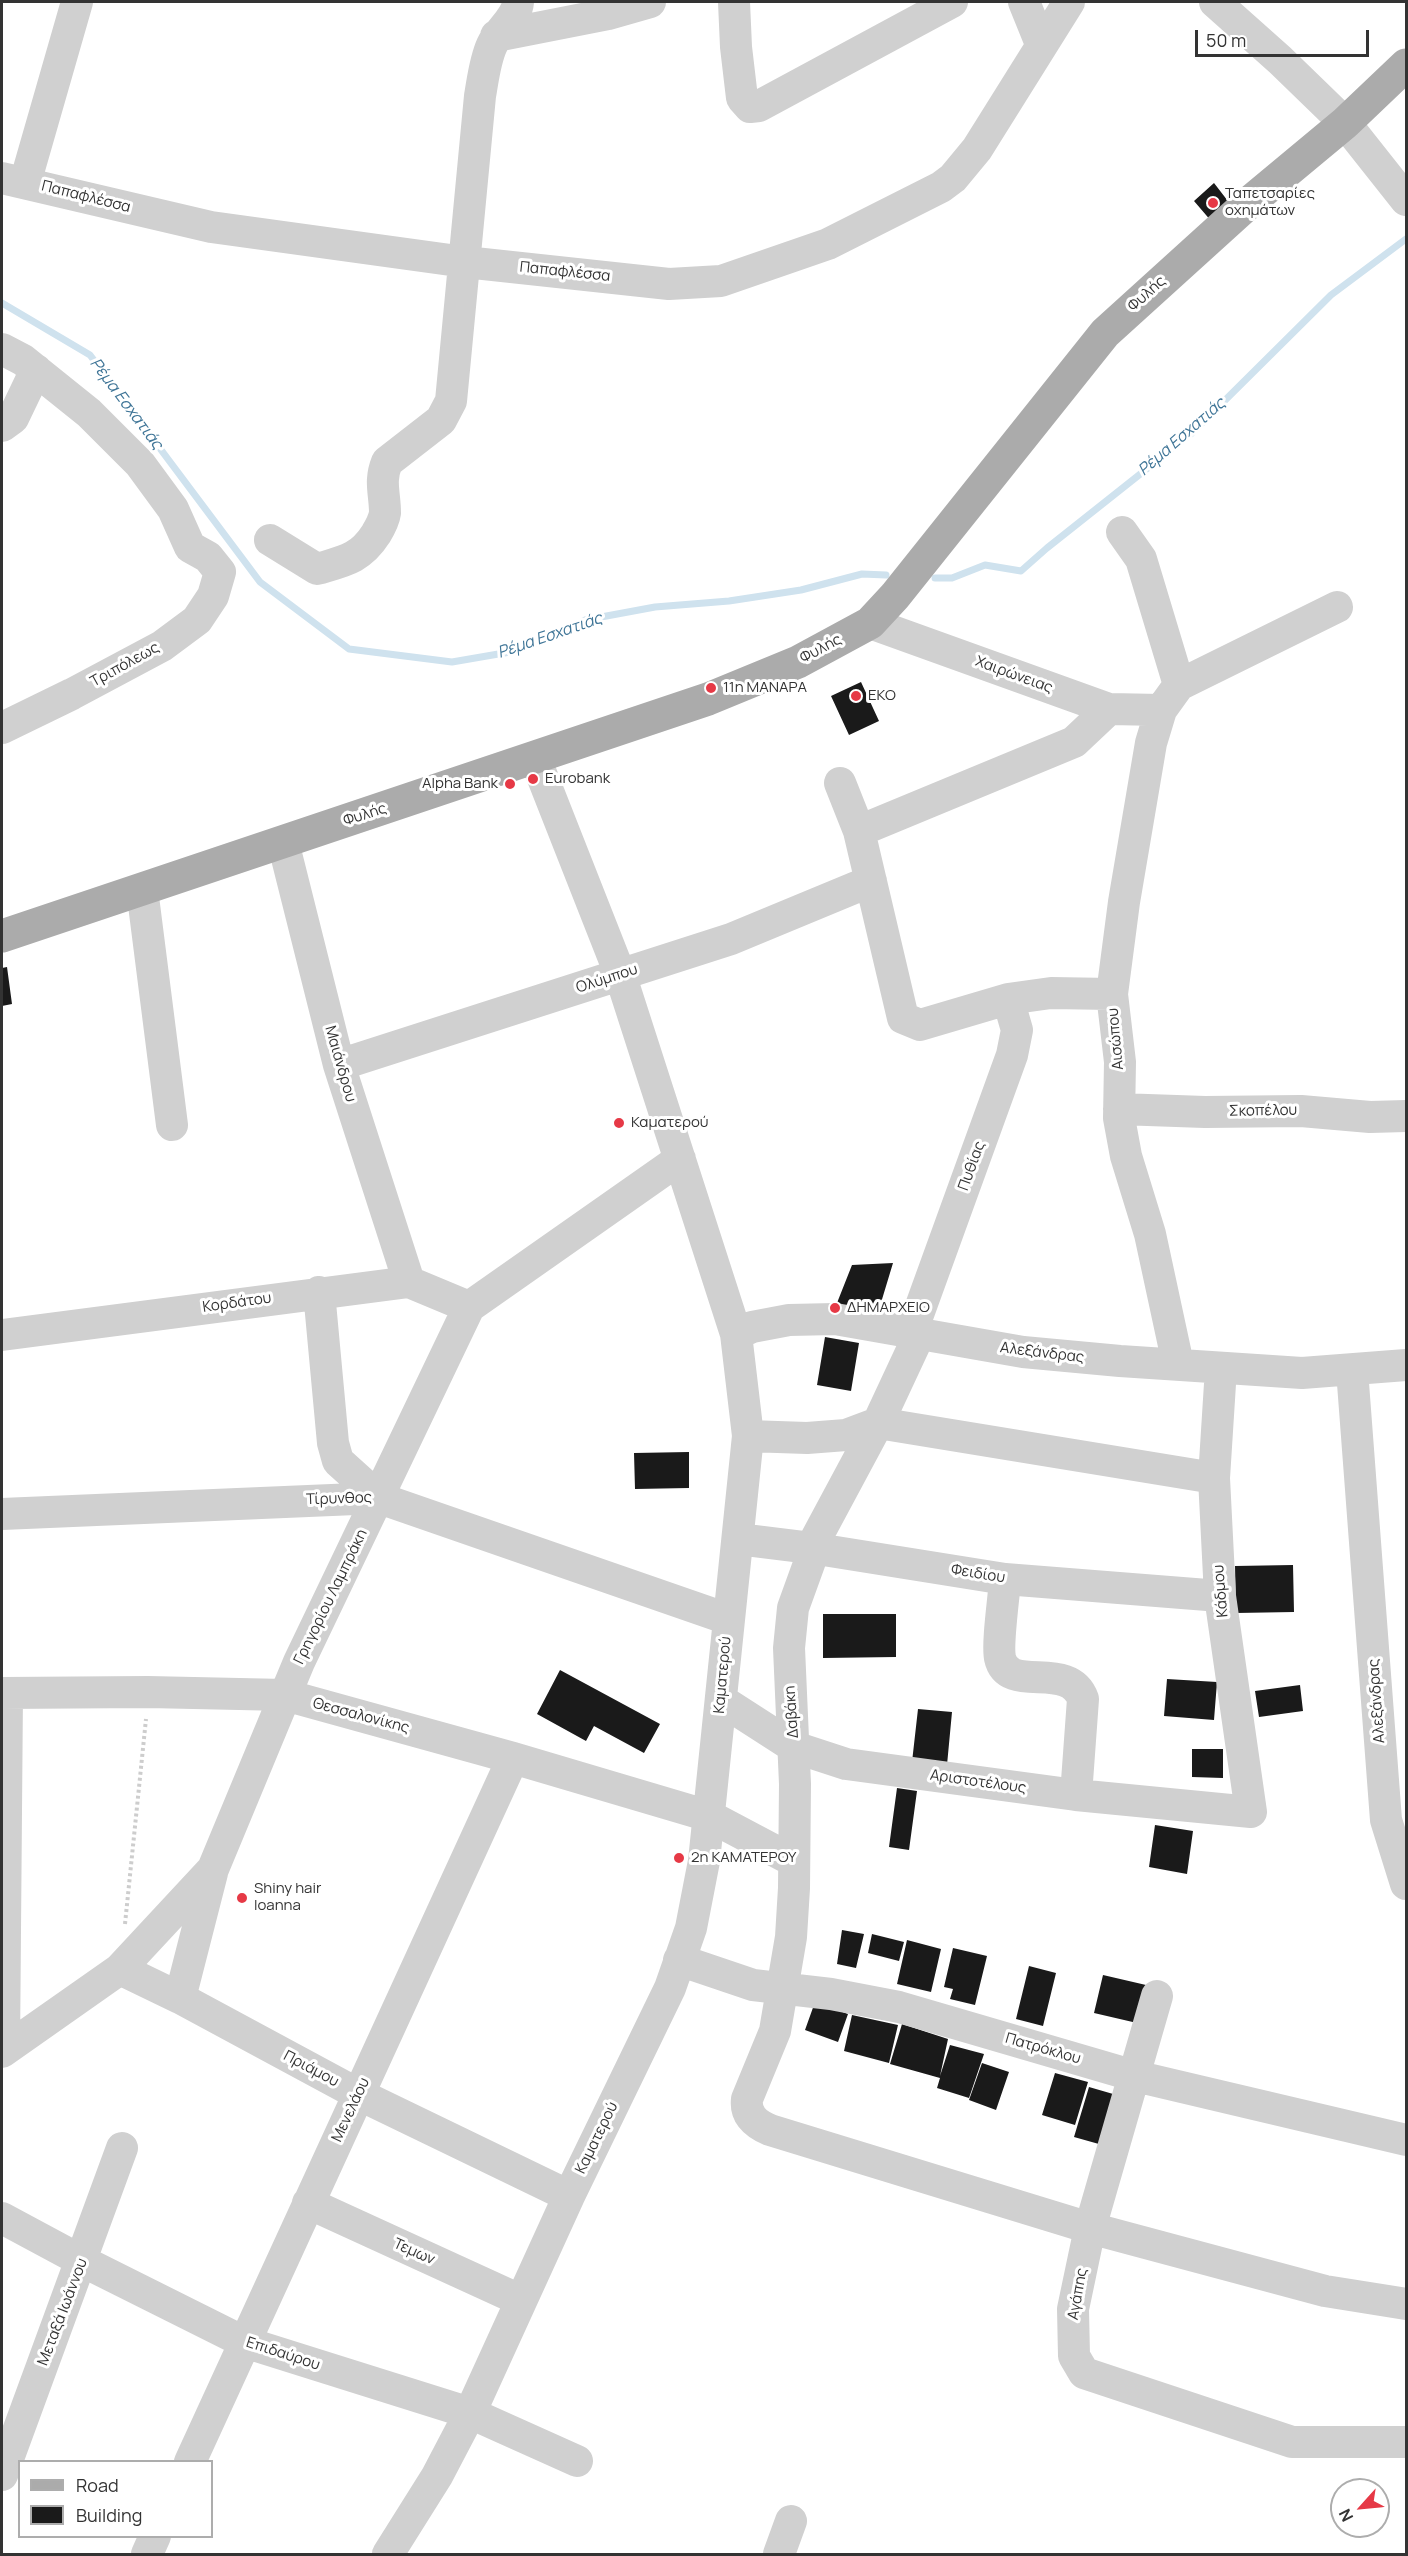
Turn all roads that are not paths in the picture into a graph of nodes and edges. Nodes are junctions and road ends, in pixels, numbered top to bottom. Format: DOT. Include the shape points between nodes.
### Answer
graph roads {
  1 [pos="76,2"];
  2 [pos="518,2"];
  3 [pos="650,2"];
  4 [pos="735,2"];
  5 [pos="952,2"];
  6 [pos="1024,2"];
  7 [pos="1070,2"];
  8 [pos="1215,2"];
  9 [pos="496,36"];
  10 [pos="1041,44"];
  11 [pos="1407,64"];
  12 [pos="1345,123"];
  13 [pos="13,180"];
  14 [pos="1407,200"];
  15 [pos="465,261"];
  16 [pos="2,348"];
  17 [pos="36,370"];
  18 [pos="2,426"];
  19 [pos="1122,532"];
  20 [pos="270,540"];
  21 [pos="1337,607"];
  22 [pos="870,623"];
  23 [pos="1179,685"];
  24 [pos="1109,709"];
  25 [pos="1161,710"];
  26 [pos="2,728"];
  27 [pos="535,758"];
  28 [pos="840,783"];
  29 [pos="859,831"];
  30 [pos="283,842"];
  31 [pos="871,881"];
  32 [pos="142,889"];
  33 [pos="2,936"];
  34 [pos="620,974"];
  35 [pos="1112,993"];
  36 [pos="1008,999"];
  37 [pos="339,1065"];
  38 [pos="1119,1108"];
  39 [pos="1407,1116"];
  40 [pos="172,1125"];
  41 [pos="680,1159"];
  42 [pos="409,1282"];
  43 [pos="319,1292"];
  44 [pos="469,1307"];
  45 [pos="916,1332"];
  46 [pos="736,1334"];
  47 [pos="2,1335"];
  48 [pos="1178,1364"];
  49 [pos="1407,1365"];
  50 [pos="1221,1368"];
  51 [pos="1352,1370"];
  52 [pos="878,1423"];
  53 [pos="748,1436"];
  54 [pos="1214,1478"];
  55 [pos="379,1498"];
  56 [pos="2,1514"];
  57 [pos="738,1539"];
  58 [pos="811,1548"];
  59 [pos="1005,1579"];
  60 [pos="1220,1596"];
  61 [pos="728,1619"];
  62 [pos="4,1693"];
  63 [pos="285,1695"];
  64 [pos="722,1700"];
  65 [pos="794,1747"];
  66 [pos="513,1758"];
  67 [pos="1076,1795"];
  68 [pos="1251,1812"];
  69 [pos="4,1814"];
  70 [pos="709,1816"];
  71 [pos="1396,1820"];
  72 [pos="794,1861"];
  73 [pos="213,1869"];
  74 [pos="1407,1884"];
  75 [pos="679,1960"];
  76 [pos="120,1969"];
  77 [pos="783,1990"];
  78 [pos="1157,1996"];
  79 [pos="180,1998"];
  80 [pos="2,2049"];
  81 [pos="1135,2076"];
  82 [pos="358,2094"];
  83 [pos="1407,2140"];
  84 [pos="122,2148"];
  85 [pos="568,2196"];
  86 [pos="308,2204"];
  87 [pos="2,2218"];
  88 [pos="1090,2228"];
  89 [pos="82,2261"];
  90 [pos="520,2300"];
  91 [pos="1407,2304"];
  92 [pos="244,2342"];
  93 [pos="470,2413"];
  94 [pos="1407,2442"];
  95 [pos="190,2460"];
  96 [pos="577,2461"];
  97 [pos="2,2475"];
  98 [pos="791,2521"];
  99 [pos="154,2538"];
  100 [pos="147,2554"];
  101 [pos="388,2554"];
  102 [pos="779,2554"];
  1 -- 13 [label="street"];
  2 -- 9 [label="street" via="518,9"];
  3 -- 9 [label="street"];
  4 -- 5 [label="street" via="742,98 750,107 759,106"];
  6 -- 10 [label="street"];
  7 -- 10 [label="street, Παπαφλέσσα"];
  8 -- 12 [label="street"];
  9 -- 15 [label="street" via="480,96"];
  10 -- 15 [label="street, Παπαφλέσσα" via="977,149 953,178 828,244 722,281 702,284 669,284"];
  11 -- 12 [label="main road, Φυλής"];
  12 -- 14 [label="street"];
  12 -- 22 [label="main road, Φυλής" via="1244,207 1105,333"];
  13 -- 15 [label="street, Παπαφλέσσα" via="211,227"];
  15 -- 20 [label="street" via="451,401 441,420 387,462 382,494 385,515 367,549 350,560 317,569"];
  16 -- 17 [label="street"];
  17 -- 18 [label="street" via="13,418"];
  17 -- 26 [label="street, Τριπόλεως" via="89,412 140,464 173,509 190,547 208,557 220,572 213,596 197,620 162,646"];
  19 -- 23 [label="street" via="1141,559"];
  21 -- 23 [label="street"];
  22 -- 24 [label="street, Χαιρώνειας"];
  22 -- 27 [label="main road, Φυλής" via="798,662 718,695"];
  23 -- 25 [label="street, Αισώπου"];
  24 -- 25 [label="street, Χαιρώνειας"];
  24 -- 29 [label="street" via="1074,742"];
  25 -- 35 [label="street, Αισώπου" via="1151,743"];
  27 -- 30 [label="main road, Φυλής"];
  27 -- 34 [label="street, Καματερού"];
  28 -- 29 [label="street"];
  29 -- 31 [label="street"];
  30 -- 32 [label="main road, Φυλής"];
  30 -- 37 [label="street, Μαιάνδρου"];
  31 -- 34 [label="street, Ολύμπου" via="731,939"];
  31 -- 36 [label="street" via="903,1018 920,1025"];
  32 -- 33 [label="main road, Φυλής"];
  32 -- 40 [label="street"];
  34 -- 37 [label="street, Ολύμπου"];
  34 -- 41 [label="street, Καματερού"];
  35 -- 36 [label="street" via="1051,993"];
  35 -- 38 [label="street, Αισώπου" via="1120,1062"];
  36 -- 45 [label="street, Πυθίας" via="1017,1030 1012,1055"];
  37 -- 42 [label="street, Μαιάνδρου"];
  38 -- 39 [label="street, Σκοπέλου"];
  38 -- 48 [label="street, Αισώπου" via="1125,1156 1150,1234"];
  41 -- 44 [label="street, Γρηγορίου Λαμπράκη"];
  41 -- 46 [label="street, Καματερού"];
  42 -- 43 [label="street, Κορδάτου"];
  42 -- 44 [label="street, Κορδάτου"];
  43 -- 47 [label="street, Κορδάτου"];
  43 -- 55 [label="street" via="338,1461"];
  44 -- 55 [label="street, Γρηγορίου Λαμπράκη"];
  45 -- 46 [label="street, Αλεξάνδρας" via="836,1319 789,1320"];
  45 -- 48 [label="street, Αλεξάνδρας" via="1023,1352"];
  45 -- 52 [label="street, Δαβάκη"];
  46 -- 53 [label="street, Καματερού"];
  48 -- 50 [label="street, Αλεξάνδρας"];
  49 -- 51 [label="street, Αλεξάνδρας"];
  50 -- 51 [label="street, Αλεξάνδρας" via="1302,1373"];
  50 -- 54 [label="street, Κάδμου"];
  51 -- 71 [label="street, Αλεξάνδρας"];
  52 -- 53 [label="street" via="846,1435"];
  52 -- 54 [label="street"];
  52 -- 58 [label="street, Δαβάκη"];
  53 -- 57 [label="street, Καματερού"];
  54 -- 60 [label="street, Κάδμου"];
  55 -- 56 [label="street, Τίρυνθος"];
  55 -- 61 [label="street, Τίρυνθος"];
  55 -- 63 [label="street, Γρηγορίου Λαμπράκη"];
  57 -- 58 [label="street, Φειδίου"];
  57 -- 61 [label="street, Καματερού"];
  58 -- 59 [label="street, Φειδίου"];
  58 -- 65 [label="street, Δαβάκη" via="790,1623"];
  59 -- 60 [label="street, Φειδίου"];
  59 -- 67 [label="street" via="1000,1656 1004,1669 1014,1675 1070,1681 1079,1687 1083,1699"];
  60 -- 68 [label="street, Κάδμου"];
  61 -- 64 [label="street, Καματερού"];
  62 -- 63 [label="street, Θεσσαλονίκης"];
  62 -- 69 [label="street"];
  63 -- 66 [label="street, Θεσσαλονίκης"];
  63 -- 73 [label="street, Γρηγορίου Λαμπράκη"];
  64 -- 65 [label="street, Αριστοτέλους"];
  64 -- 70 [label="street, Καματερού"];
  65 -- 67 [label="street, Αριστοτέλους" via="846,1764"];
  65 -- 72 [label="street, Δαβάκη"];
  66 -- 70 [label="street, Θεσσαλονίκης"];
  66 -- 82 [label="street, Μενελάου"];
  67 -- 68 [label="street, Αριστοτέλους"];
  69 -- 80 [label="street"];
  70 -- 72 [label="street, Θεσσαλονίκης"];
  70 -- 75 [label="street, Καματερού" via="691,1928"];
  71 -- 74 [label="street, Αλεξάνδρας"];
  72 -- 77 [label="street, Δαβάκη" via="791,1937"];
  73 -- 76 [label="street, Γρηγορίου Λαμπράκη"];
  73 -- 79 [label="street"];
  75 -- 77 [label="street, Πατρόκλου" via="753,1985"];
  75 -- 85 [label="street, Καματερού" via="670,1988"];
  76 -- 79 [label="street, Πριάμου"];
  76 -- 80 [label="street, Γρηγορίου Λαμπράκη"];
  77 -- 81 [label="street, Πατρόκλου" via="831,1994 898,2007"];
  77 -- 88 [label="street, Δαβάκη" via="775,2031 747,2099 748,2113 756,2122 770,2130"];
  78 -- 81 [label="street, Αγάπης"];
  79 -- 82 [label="street, Πριάμου"];
  81 -- 83 [label="street, Πατρόκλου"];
  81 -- 88 [label="street, Αγάπης"];
  82 -- 85 [label="street, Πριάμου"];
  82 -- 86 [label="street, Μενελάου"];
  84 -- 89 [label="street, Μεταξά Ιωάννου"];
  85 -- 90 [label="street, Καματερού"];
  86 -- 90 [label="street, Τεμων"];
  86 -- 92 [label="street, Μενελάου"];
  87 -- 89 [label="street, Επιδαύρου"];
  88 -- 91 [label="street" via="1324,2291"];
  88 -- 94 [label="street, Αγάπης" via="1073,2309 1074,2356 1084,2373 1292,2442"];
  89 -- 92 [label="street, Επιδαύρου"];
  89 -- 97 [label="street, Μεταξά Ιωάννου"];
  90 -- 93 [label="street, Καματερού"];
  92 -- 93 [label="street, Επιδαύρου"];
  92 -- 95 [label="street, Μενελάου"];
  93 -- 96 [label="street, Επιδαύρου"];
  93 -- 101 [label="street, Καματερού" via="437,2476"];
  98 -- 102 [label="street"];
  99 -- 100 [label="street"];
}
